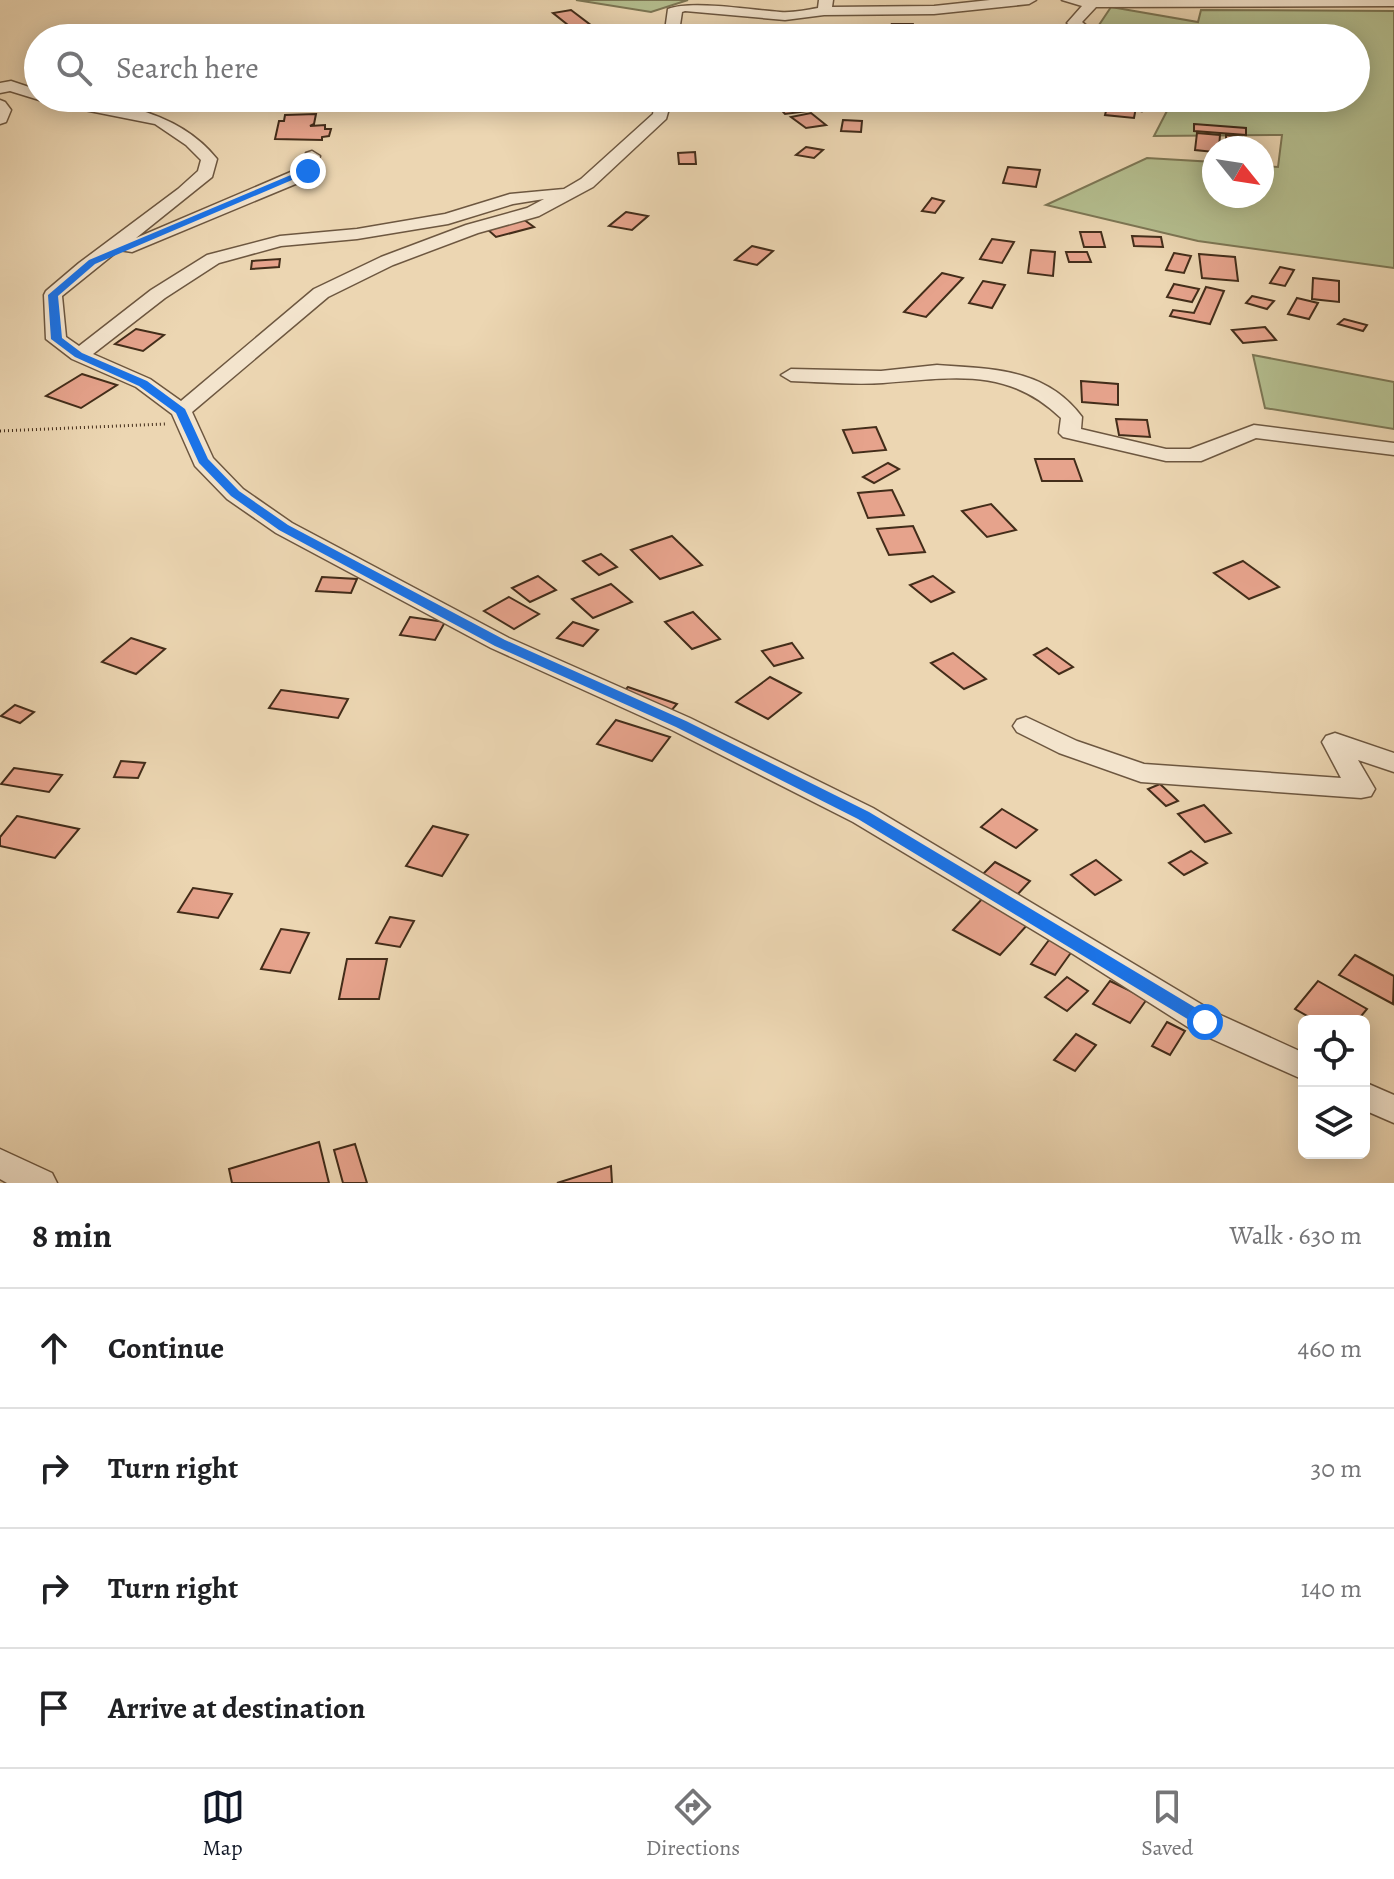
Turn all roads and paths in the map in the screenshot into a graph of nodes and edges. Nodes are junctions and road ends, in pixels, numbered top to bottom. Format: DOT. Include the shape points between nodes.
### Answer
graph roads {
  1 [pos="1029,0"];
  2 [pos="1069,0"];
  3 [pos="1394,2"];
  4 [pos="1092,3"];
  5 [pos="825,6"];
  6 [pos="673,24"];
  7 [pos="1075,24"];
  8 [pos="0,88"];
  9 [pos="24,90"];
  10 [pos="0,105"];
  11 [pos="120,112"];
  12 [pos="661,112"];
  13 [pos="0,119"];
  14 [pos="312,156"];
  15 [pos="572,190"];
  16 [pos="92,262"];
  17 [pos="79,355"];
  18 [pos="791,375"];
  19 [pos="182,417"];
  20 [pos="0,431"];
  21 [pos="1394,449"];
  22 [pos="1026,726"];
  23 [pos="1394,763"];
  24 [pos="1298,1064"];
  25 [pos="1370,1098"];
  26 [pos="1394,1110"];
  27 [pos="0,1163"];
  28 [pos="40,1183"];
  1 -- 5 [label="street" via="934,10"];
  2 -- 4 [label="street"];
  3 -- 4 [label="street"];
  4 -- 7 [label="street"];
  5 -- 6 [label="street" via="785,17 683,3 675,9"];
  8 -- 9 [label="street"];
  10 -- 13 [label="street"];
  11 -- 16 [label="street" via="160,120 209,159 206,173 184,193"];
  12 -- 15 [label="street" via="587,183"];
  14 -- 16 [label="street" via="308,171 292,179"];
  15 -- 17 [label="street" via="510,199 448,219 280,241 213,259"];
  15 -- 19 [label="street" via="533,212 415,250 321,293"];
  16 -- 17 [label="street" via="53,295 56,339"];
  17 -- 19 [label="street" via="143,383"];
  18 -- 21 [label="street" via="881,377 937,371 1013,377 1051,397 1072,417 1070,433 1166,455 1193,456 1254,431"];
  19 -- 20 [label="path"];
  19 -- 24 [label="street" via="203,461 235,494 284,528 500,643 681,724 863,815 1205,1022"];
  22 -- 23 [label="street" via="1141,773 1361,789 1335,742"];
  25 -- 26 [label="street"];
  27 -- 28 [label="street"];
}
